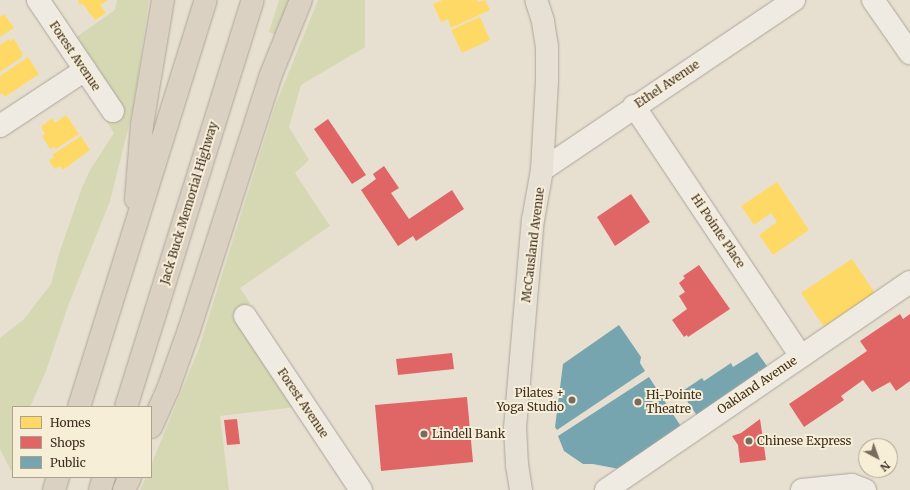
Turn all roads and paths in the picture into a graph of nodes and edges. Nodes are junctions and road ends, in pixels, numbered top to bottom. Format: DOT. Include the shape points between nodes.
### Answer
graph roads {
  1 [pos="38,0"];
  2 [pos="163,0"];
  3 [pos="206,0"];
  4 [pos="253,0"];
  5 [pos="302,0"];
  6 [pos="536,0"];
  7 [pos="794,0"];
  8 [pos="873,0"];
  9 [pos="910,53"];
  10 [pos="85,70"];
  11 [pos="634,106"];
  12 [pos="113,111"];
  13 [pos="0,126"];
  14 [pos="542,170"];
  15 [pos="134,231"];
  16 [pos="910,282"];
  17 [pos="245,316"];
  18 [pos="801,356"];
  19 [pos="79,406"];
  20 [pos="126,406"];
  21 [pos="152,425"];
  22 [pos="58,478"];
  23 [pos="104,478"];
  24 [pos="130,478"];
  25 [pos="54,490"];
  26 [pos="100,490"];
  27 [pos="124,490"];
  28 [pos="361,490"];
  29 [pos="522,490"];
  30 [pos="606,490"];
  31 [pos="802,490"];
  32 [pos="865,490"];
  1 -- 10 [label="street, Forest Avenue"];
  2 -- 15 [label="highway" via="142,125"];
  3 -- 15 [label="highway"];
  4 -- 20 [label="highway, Jack Buck Memorial Highway"];
  5 -- 21 [label="highway" via="270,77 189,330"];
  6 -- 14 [label="main road, McCausland Avenue" via="547,46"];
  7 -- 11 [label="street, Ethel Avenue"];
  8 -- 9 [label="street"];
  10 -- 12 [label="street, Forest Avenue"];
  10 -- 13 [label="street"];
  11 -- 14 [label="street, Ethel Avenue"];
  11 -- 18 [label="street, Hi Pointe Place"];
  14 -- 29 [label="main road, McCausland Avenue" via="533,220 515,428 517,465"];
  15 -- 19 [label="highway"];
  16 -- 18 [label="street, Oakland Avenue"];
  17 -- 28 [label="street, Forest Avenue"];
  18 -- 30 [label="street, Oakland Avenue"];
  22 -- 25 [label="highway"];
  23 -- 26 [label="highway"];
  24 -- 27 [label="highway"];
  31 -- 32 [label="street" via="852,485"];
}
